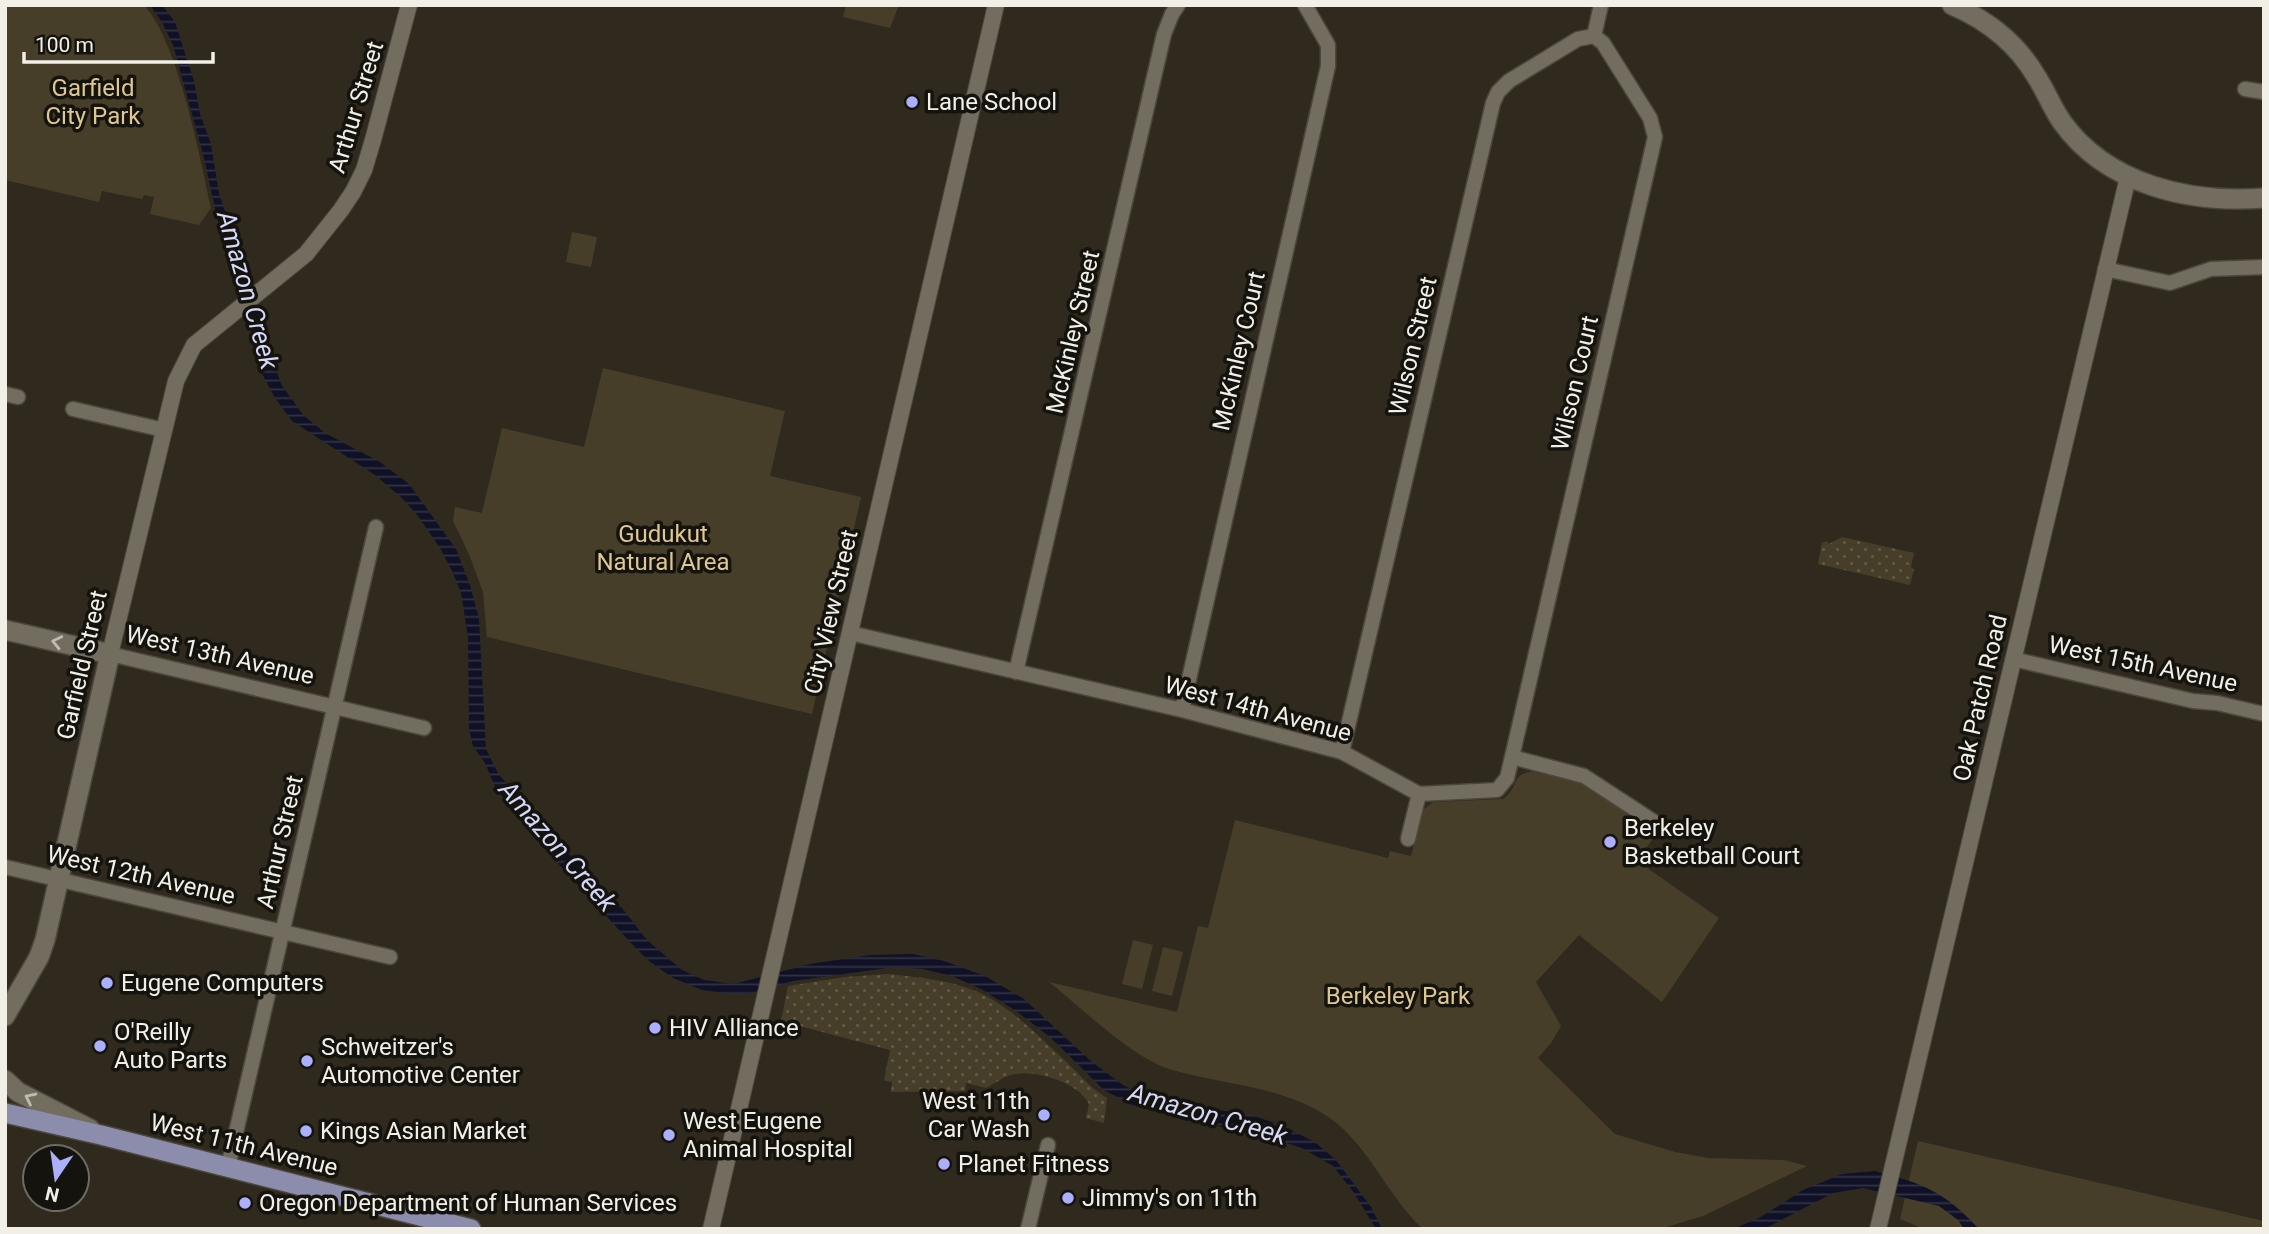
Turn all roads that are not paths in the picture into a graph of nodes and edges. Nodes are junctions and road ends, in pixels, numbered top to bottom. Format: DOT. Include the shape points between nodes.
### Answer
graph roads {
  1 [pos="409,5"];
  2 [pos="996,5"];
  3 [pos="1178,5"];
  4 [pos="1305,5"];
  5 [pos="1601,5"];
  6 [pos="1952,5"];
  7 [pos="1594,36"];
  8 [pos="2245,89"];
  9 [pos="2264,92"];
  10 [pos="2127,177"];
  11 [pos="2264,198"];
  12 [pos="2264,267"];
  13 [pos="2105,269"];
  14 [pos="212,328"];
  15 [pos="73,409"];
  16 [pos="164,430"];
  17 [pos="376,527"];
  18 [pos="5,630"];
  19 [pos="850,633"];
  20 [pos="110,654"];
  21 [pos="2013,659"];
  22 [pos="1016,672"];
  23 [pos="335,708"];
  24 [pos="1182,710"];
  25 [pos="2264,714"];
  26 [pos="424,728"];
  27 [pos="1342,752"];
  28 [pos="1512,757"];
  29 [pos="1419,794"];
  30 [pos="1656,823"];
  31 [pos="1408,839"];
  32 [pos="5,867"];
  33 [pos="58,879"];
  34 [pos="283,932"];
  35 [pos="390,957"];
  36 [pos="6,1017"];
  37 [pos="5,1080"];
  38 [pos="5,1113"];
  39 [pos="101,1135"];
  40 [pos="1048,1145"];
  41 [pos="228,1167"];
  42 [pos="1880,1221"];
  43 [pos="471,1229"];
  44 [pos="711,1229"];
  45 [pos="1028,1229"];
  1 -- 14 [label="street, Arthur Street" via="364,170 341,210 306,254"];
  2 -- 19 [label="street, City View Street"];
  3 -- 22 [label="street, McKinley Street" via="1164,34"];
  4 -- 24 [label="street, McKinley Court" via="1328,45 1328,66"];
  5 -- 7 [label="street"];
  6 -- 10 [label="main road" via="2011,42 2037,76 2063,123 2095,156"];
  7 -- 27 [label="street, Wilson Street" via="1578,39 1509,81 1495,97"];
  7 -- 28 [label="street, Wilson Court" via="1650,118 1655,137"];
  8 -- 9 [label="street"];
  10 -- 11 [label="main road" via="2197,196"];
  10 -- 13 [label="street, Oak Patch Road"];
  12 -- 13 [label="street" via="2211,269 2171,283"];
  13 -- 21 [label="street, Oak Patch Road"];
  14 -- 16 [label="street, Garfield Street" via="194,345 176,381"];
  15 -- 16 [label="street"];
  16 -- 20 [label="street, Garfield Street"];
  17 -- 23 [label="street, Arthur Street"];
  20 -- 18 [label="main road, West 13th Avenue, one-way"];
  19 -- 22 [label="street, West 14th Avenue"];
  19 -- 44 [label="street, City View Street"];
  20 -- 23 [label="street, West 13th Avenue"];
  20 -- 33 [label="main road, Garfield Street"];
  21 -- 25 [label="street, West 15th Avenue"];
  21 -- 42 [label="street, Oak Patch Road"];
  22 -- 24 [label="street, West 14th Avenue"];
  23 -- 26 [label="street, West 13th Avenue"];
  23 -- 34 [label="street, Arthur Street"];
  24 -- 27 [label="street, West 14th Avenue"];
  27 -- 29 [label="street, West 14th Avenue"];
  28 -- 29 [label="street" via="1507,778 1497,790"];
  28 -- 30 [label="street" via="1584,776"];
  29 -- 31 [label="street"];
  32 -- 33 [label="street, West 12th Avenue"];
  33 -- 34 [label="street, West 12th Avenue"];
  33 -- 36 [label="main road, Garfield Street" via="45,940"];
  34 -- 35 [label="street, West 12th Avenue"];
  34 -- 41 [label="street, Arthur Street"];
  39 -- 37 [label="main road, one-way" via="18,1092"];
  38 -- 39 [label="main road, West 11th Avenue"];
  39 -- 41 [label="main road, West 11th Avenue"];
  40 -- 45 [label="street"];
  41 -- 43 [label="main road, West 11th Avenue"];
}
